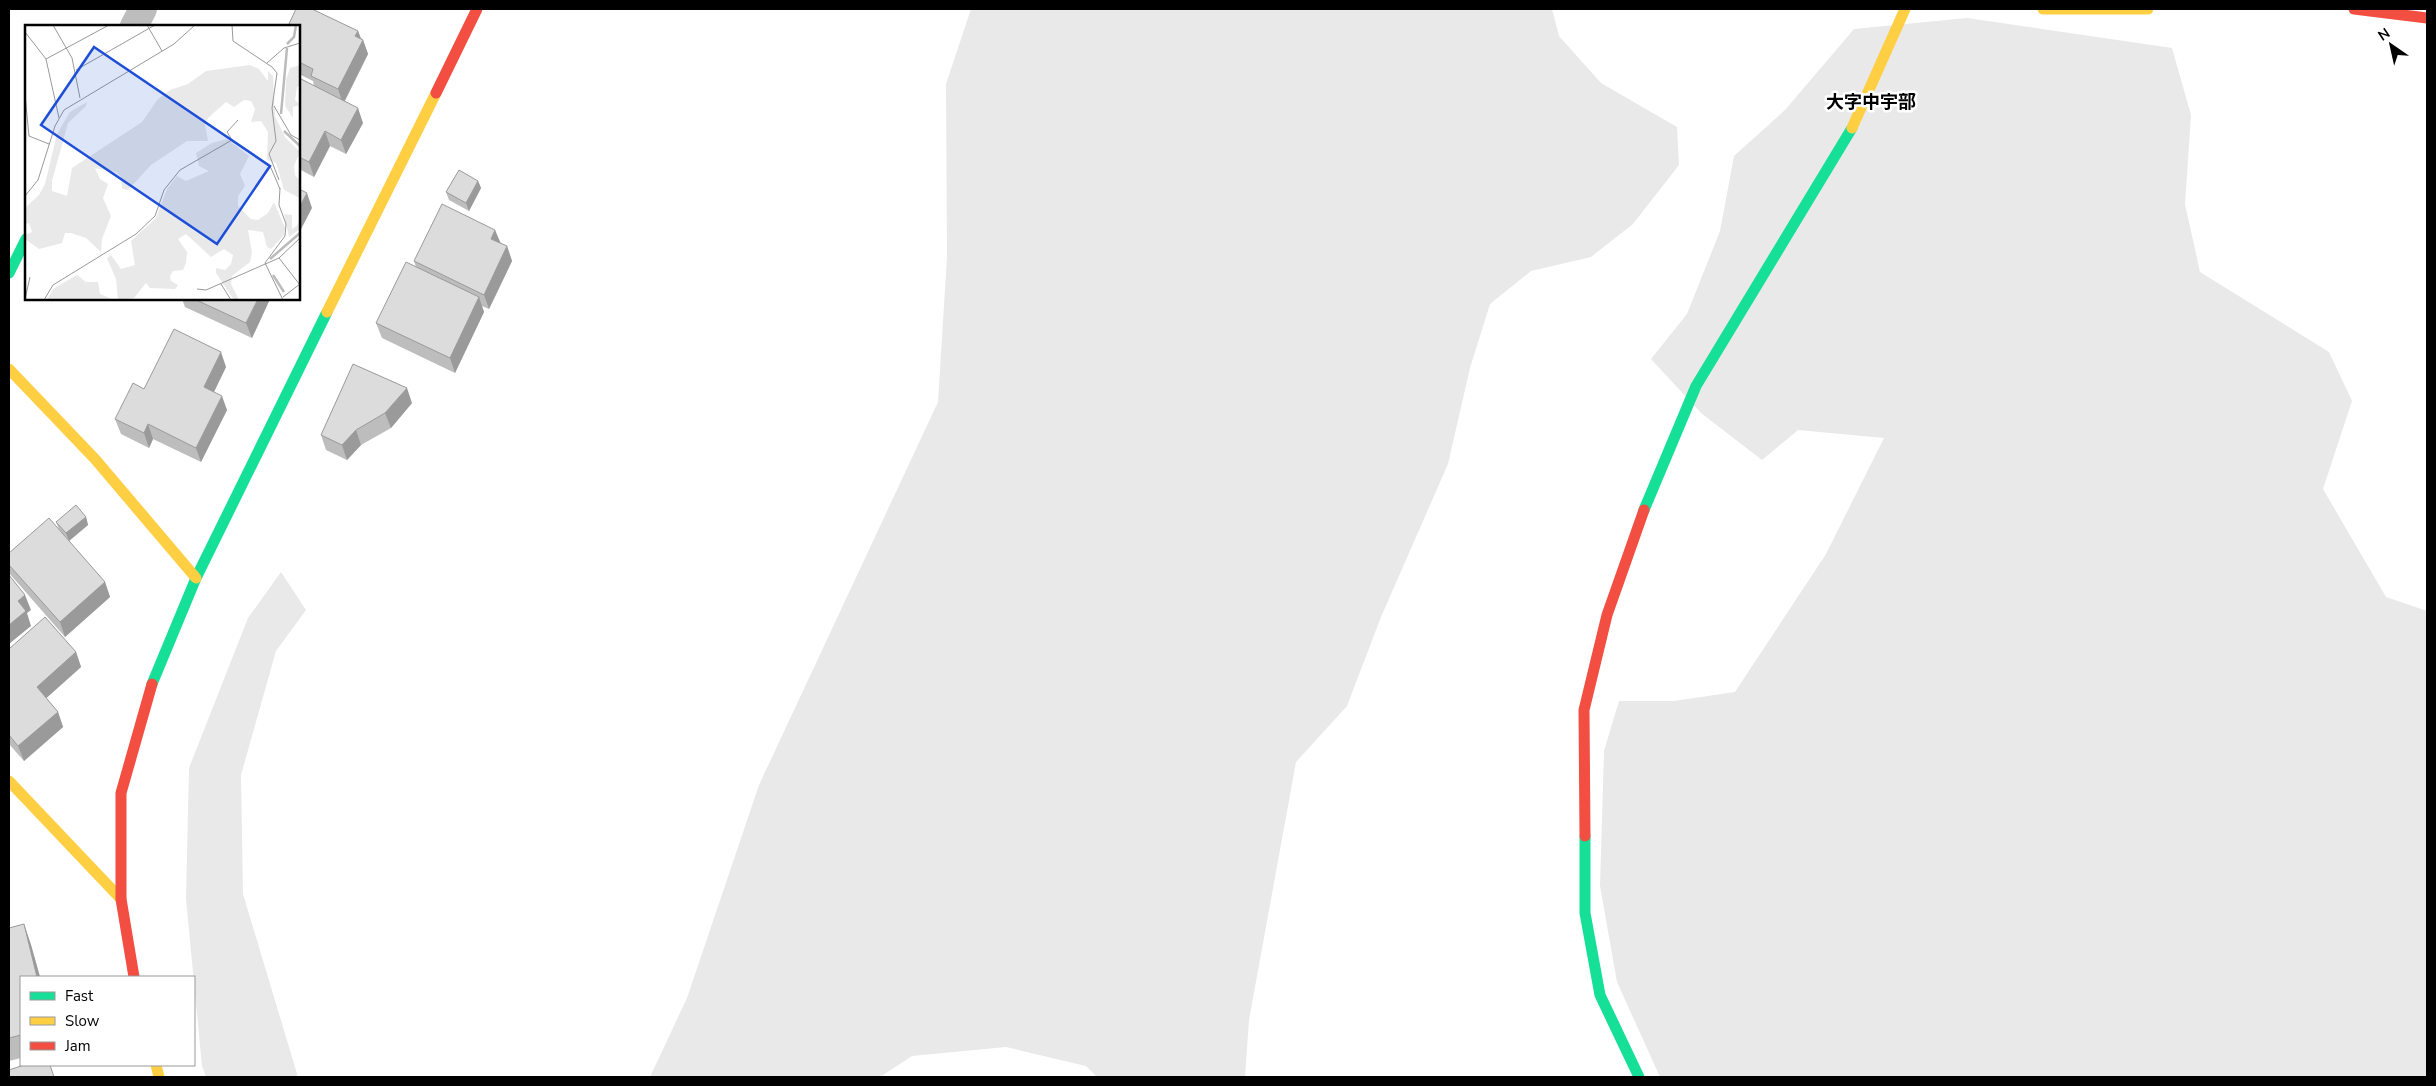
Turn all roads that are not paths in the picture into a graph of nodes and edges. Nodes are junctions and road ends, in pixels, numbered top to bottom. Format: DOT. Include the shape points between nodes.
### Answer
graph roads {
  1 [pos="143,9"];
  2 [pos="477,9"];
  3 [pos="1905,9"];
  4 [pos="2043,9"];
  5 [pos="2148,9"];
  6 [pos="2354,9"];
  7 [pos="2427,18"];
  8 [pos="135,25"];
  9 [pos="25,241"];
  10 [pos="9,274"];
  11 [pos="9,369"];
  12 [pos="196,578"];
  13 [pos="9,781"];
  14 [pos="120,899"];
  15 [pos="134,976"];
  16 [pos="1639,1077"];
  1 -- 8 [label="street"];
  2 -- 12 [label="street"];
  3 -- 16 [label="street" via="1852,128 1696,386 1645,507 1607,615 1584,710 1585,913 1600,995"];
  4 -- 5 [label="street"];
  6 -- 7 [label="street"];
  9 -- 10 [label="street"];
  11 -- 12 [label="street" via="95,459"];
  12 -- 14 [label="street" via="149,690 121,793"];
  13 -- 14 [label="street"];
  14 -- 15 [label="street"];
}
